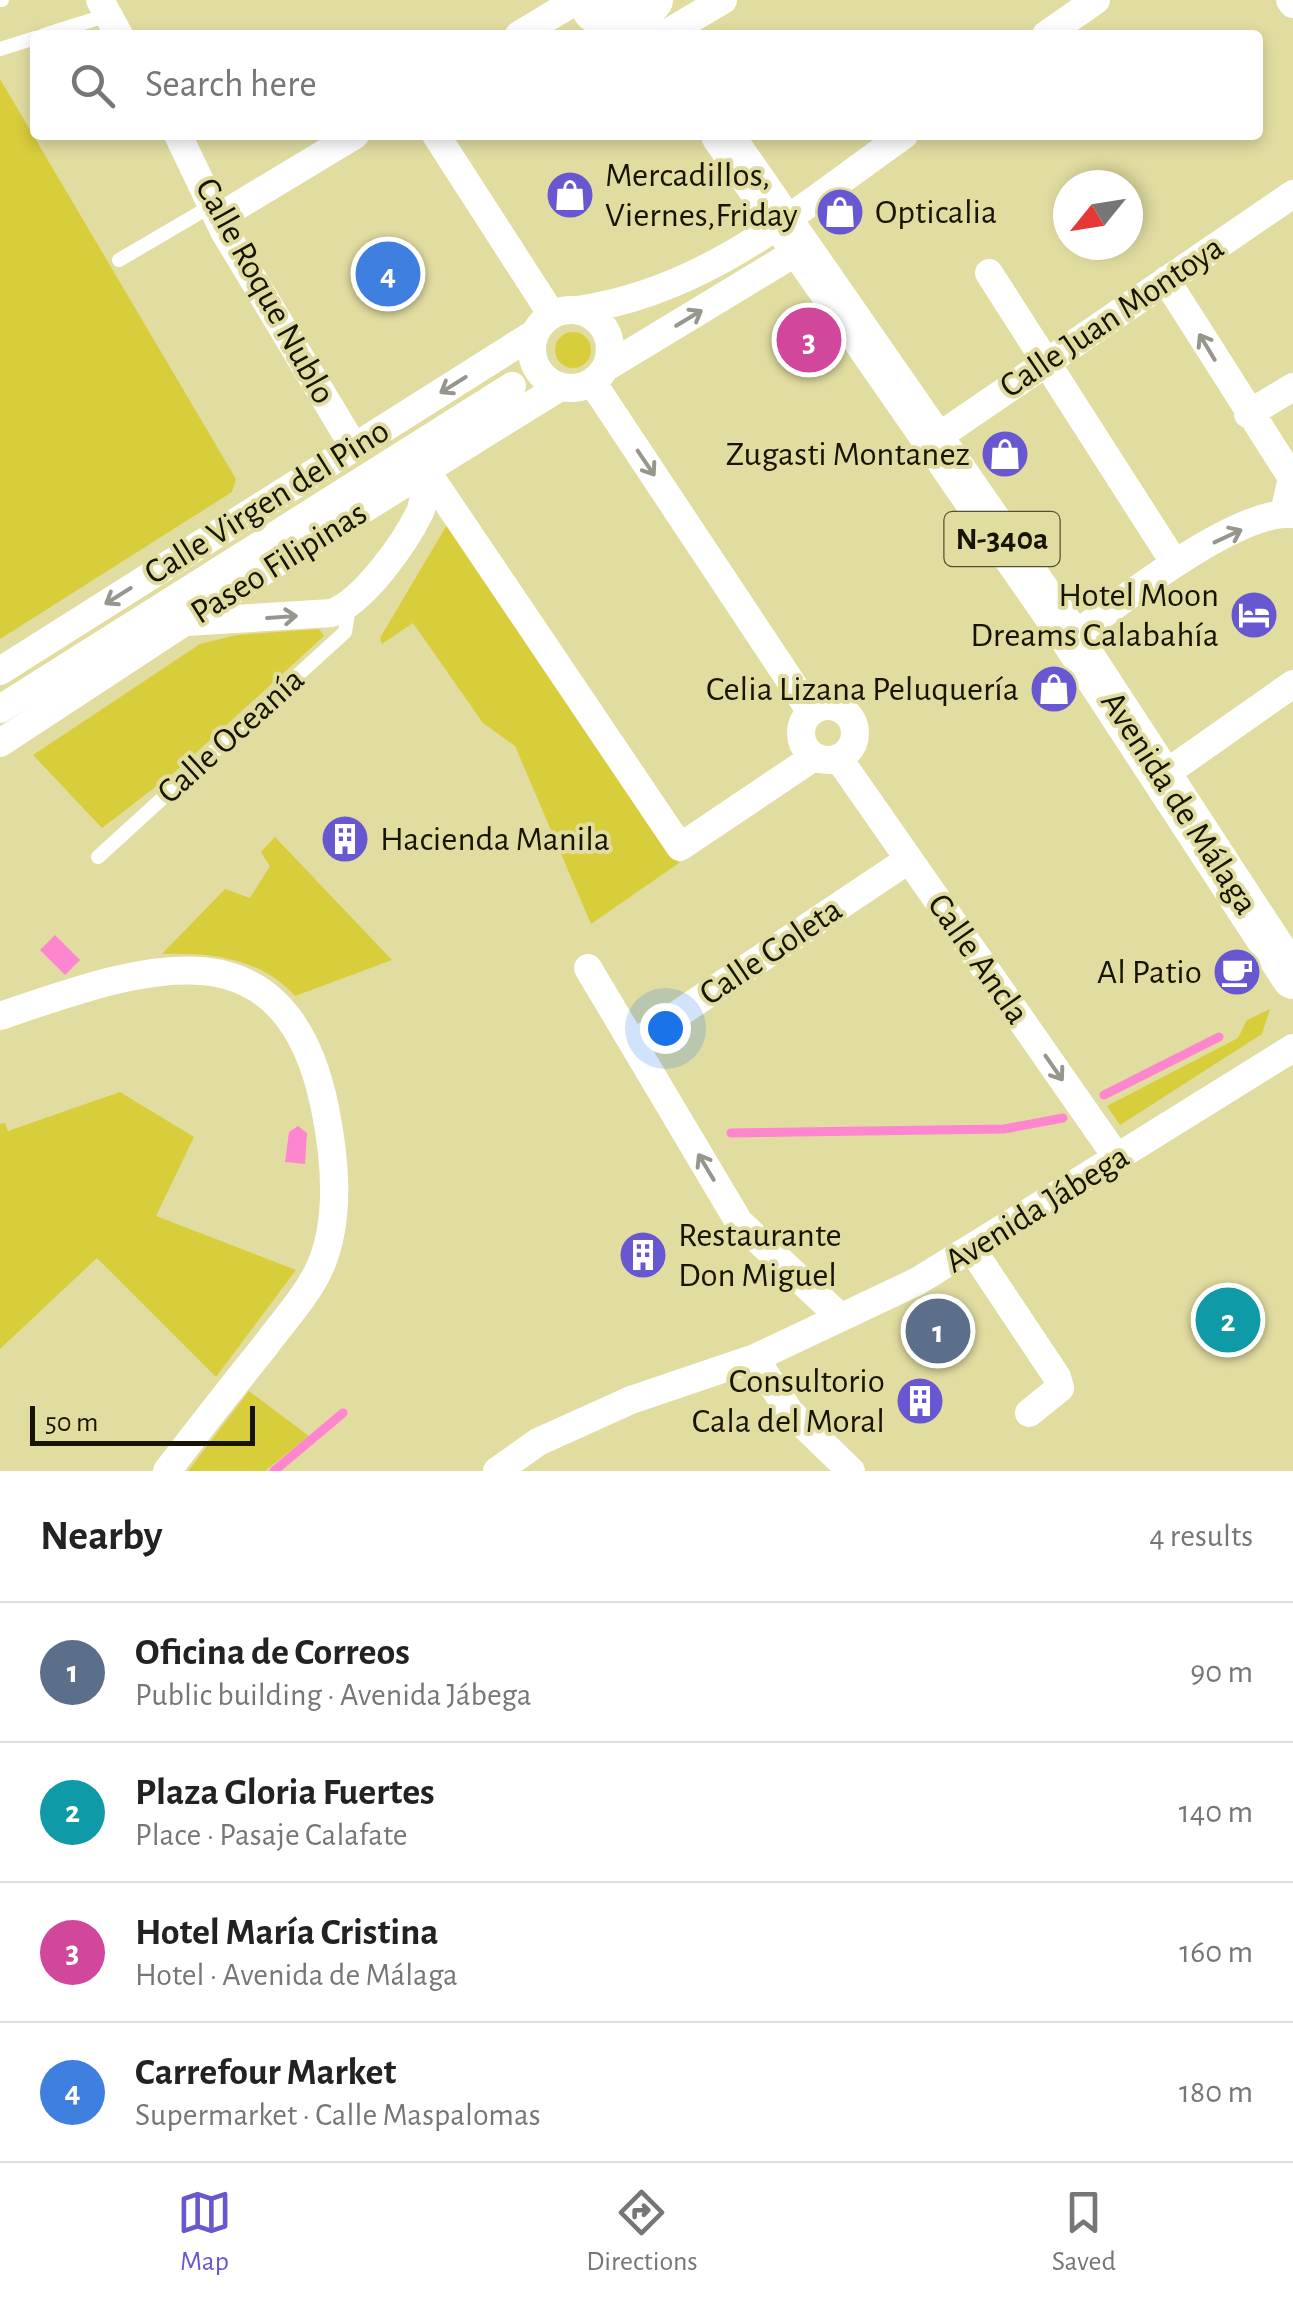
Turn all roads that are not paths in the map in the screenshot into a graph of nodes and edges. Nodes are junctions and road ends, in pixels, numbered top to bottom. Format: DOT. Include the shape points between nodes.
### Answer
graph roads {
  1 [pos="576,0"];
  2 [pos="587,0"];
  3 [pos="723,0"];
  4 [pos="1096,0"];
  5 [pos="109,17"];
  6 [pos="652,21"];
  7 [pos="62,30"];
  8 [pos="527,30"];
  9 [pos="1053,30"];
  10 [pos="30,40"];
  11 [pos="0,49"];
  12 [pos="181,140"];
  13 [pos="345,140"];
  14 [pos="439,140"];
  15 [pos="726,140"];
  16 [pos="897,140"];
  17 [pos="1293,194"];
  18 [pos="216,210"];
  19 [pos="794,235"];
  20 [pos="119,260"];
  21 [pos="989,273"];
  22 [pos="1166,280"];
  23 [pos="555,319"];
  24 [pos="1046,361"];
  25 [pos="598,375"];
  26 [pos="512,386"];
  27 [pos="560,387"];
  28 [pos="1293,388"];
  29 [pos="1248,414"];
  30 [pos="932,441"];
  31 [pos="354,447"];
  32 [pos="428,472"];
  33 [pos="1288,513"];
  34 [pos="1174,562"];
  35 [pos="349,607"];
  36 [pos="185,622"];
  37 [pos="1071,638"];
  38 [pos="0,671"];
  39 [pos="1291,689"];
  40 [pos="0,710"];
  41 [pos="811,712"];
  42 [pos="0,743"];
  43 [pos="827,758"];
  44 [pos="1162,776"];
  45 [pos="98,856"];
  46 [pos="908,860"];
  47 [pos="588,968"];
  48 [pos="1292,973"];
  49 [pos="0,1016"];
  50 [pos="633,1044"];
  51 [pos="1293,1048"];
  52 [pos="1118,1159"];
  53 [pos="973,1251"];
  54 [pos="840,1317"];
  55 [pos="755,1358"];
  56 [pos="1029,1413"];
  57 [pos="507,1467"];
  58 [pos="167,1471"];
  59 [pos="851,1471"];
  1 -- 8 [label="street"];
  2 -- 6 [label="main road" via="617,22"];
  3 -- 6 [label="street"];
  4 -- 9 [label="street"];
  5 -- 7 [label="lane"];
  10 -- 11 [label="lane"];
  12 -- 18 [label="street, Calle Roque Nublo"];
  13 -- 18 [label="street"];
  14 -- 23 [label="street"];
  15 -- 19 [label="main road, Avenida de Málaga / N-340a"];
  16 -- 19 [label="street" via="818,195"];
  17 -- 22 [label="street, Calle Juan Montoya"];
  18 -- 20 [label="lane"];
  18 -- 31 [label="street, Calle Roque Nublo"];
  19 -- 23 [label="street" via="653,295"];
  25 -- 19 [label="street, one-way"];
  19 -- 30 [label="main road, Avenida de Málaga / N-340a"];
  21 -- 24 [label="street"];
  22 -- 24 [label="street, Calle Juan Montoya"];
  29 -- 22 [label="street, one-way"];
  23 -- 25 [label="street" via="600,322 610,356"];
  23 -- 27 [label="street" via="533,360"];
  23 -- 31 [label="street, Calle Virgen del Pino, one-way"];
  24 -- 30 [label="street, Calle Juan Montoya"];
  24 -- 34 [label="street"];
  25 -- 27 [label="street"];
  25 -- 41 [label="street, one-way"];
  26 -- 40 [label="street"];
  27 -- 32 [label="street, Paseo Filipinas"];
  28 -- 29 [label="street"];
  29 -- 33 [label="street" via="1292,478"];
  30 -- 37 [label="main road, Avenida de Málaga / N-340a"];
  31 -- 38 [label="street, Calle Virgen del Pino, one-way"];
  32 -- 35 [label="street, Calle Oceanía" via="421,510"];
  32 -- 36 [label="street, Paseo Filipinas"];
  32 -- 43 [label="street" via="680,847"];
  34 -- 33 [label="street, one-way"];
  34 -- 37 [label="street"];
  36 -- 35 [label="street, Calle Oceanía, one-way" via="332,614"];
  35 -- 45 [label="lane, Calle Oceanía" via="344,632"];
  36 -- 42 [label="street, Paseo Filipinas"];
  37 -- 44 [label="main road, Avenida de Málaga / N-340a"];
  39 -- 44 [label="street"];
  41 -- 43 [label="street" via="801,735"];
  41 -- 43 [label="street" via="838,708 852,720 852,747"];
  43 -- 46 [label="street, Calle Ancla"];
  44 -- 48 [label="main road, Avenida de Málaga / N-340a"];
  46 -- 50 [label="street, Calle Goleta"];
  46 -- 52 [label="street, Calle Ancla, one-way"];
  47 -- 50 [label="street"];
  49 -- 58 [label="street" via="131,978 212,971 269,993 298,1030 320,1084 333,1180 323,1260 302,1298"];
  54 -- 50 [label="street, one-way" via="739,1222"];
  51 -- 52 [label="street, Avenida Jábega"];
  52 -- 53 [label="street, Avenida Jábega"];
  53 -- 54 [label="street, Avenida Jábega"];
  53 -- 56 [label="street" via="1058,1378 1060,1388"];
  54 -- 55 [label="street, Avenida Jábega"];
  55 -- 57 [label="street, Avenida Jábega" via="631,1400 538,1442"];
  55 -- 59 [label="street" via="789,1411"];
}
